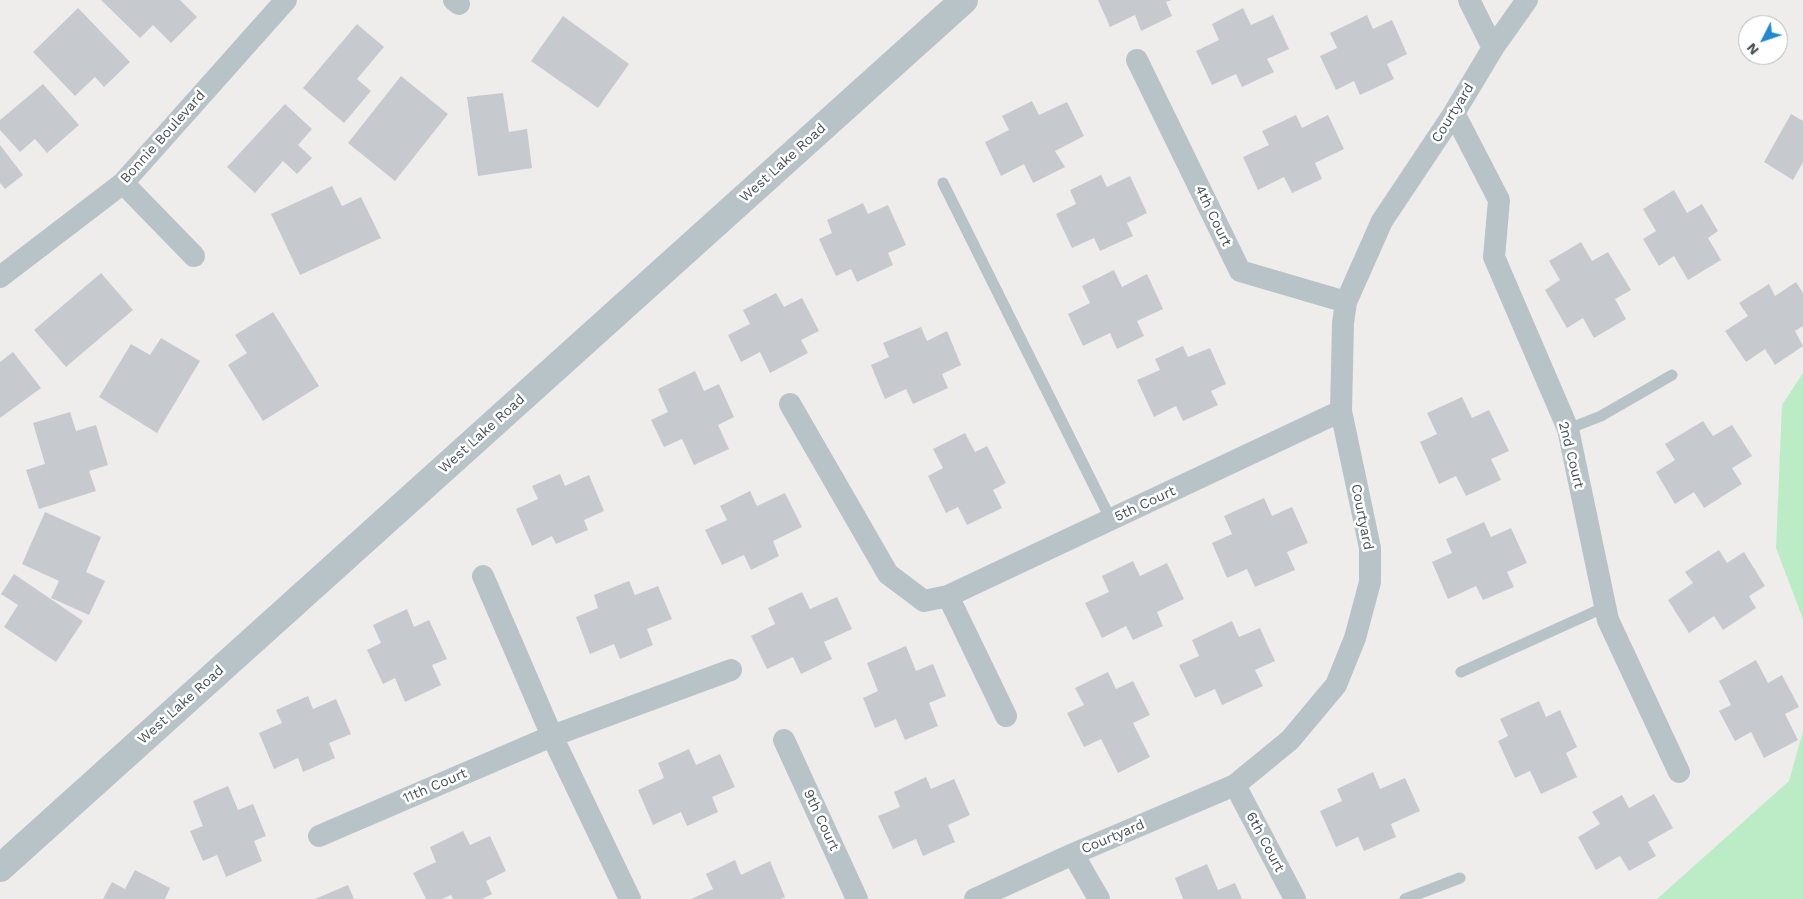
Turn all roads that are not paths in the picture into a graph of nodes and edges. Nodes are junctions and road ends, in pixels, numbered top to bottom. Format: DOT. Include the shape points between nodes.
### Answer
graph roads {
  1 [pos="286,0"];
  2 [pos="964,0"];
  3 [pos="1469,0"];
  4 [pos="1527,0"];
  5 [pos="1493,48"];
  6 [pos="1137,60"];
  7 [pos="1454,113"];
  8 [pos="942,182"];
  9 [pos="122,183"];
  10 [pos="194,256"];
  11 [pos="0,277"];
  12 [pos="1346,302"];
  13 [pos="1672,375"];
  14 [pos="790,404"];
  15 [pos="1341,411"];
  16 [pos="1568,429"];
  17 [pos="1110,520"];
  18 [pos="483,576"];
  19 [pos="948,596"];
  20 [pos="1605,607"];
  21 [pos="730,670"];
  22 [pos="1461,672"];
  23 [pos="1006,716"];
  24 [pos="552,736"];
  25 [pos="784,740"];
  26 [pos="1679,772"];
  27 [pos="1235,785"];
  28 [pos="319,836"];
  29 [pos="1073,854"];
  30 [pos="0,868"];
  31 [pos="1460,878"];
  32 [pos="630,899"];
  33 [pos="857,899"];
  34 [pos="975,899"];
  35 [pos="1100,899"];
  36 [pos="1295,899"];
  37 [pos="1405,899"];
  1 -- 9 [label="street, Bonnie Boulevard"];
  2 -- 30 [label="street, West Lake Road"];
  3 -- 5 [label="street"];
  4 -- 5 [label="street, Courtyard"];
  5 -- 7 [label="street, Courtyard"];
  6 -- 12 [label="street, 4th Court" via="1240,271"];
  7 -- 12 [label="street, Courtyard" via="1382,221"];
  7 -- 16 [label="street, 2nd Court" via="1499,200 1494,257"];
  8 -- 17 [label="lane"];
  9 -- 10 [label="street"];
  9 -- 11 [label="street, Bonnie Boulevard"];
  12 -- 15 [label="street, Courtyard"];
  13 -- 16 [label="lane" via="1601,416"];
  14 -- 19 [label="street, 5th Court" via="888,574 924,601"];
  15 -- 17 [label="street, 5th Court"];
  15 -- 27 [label="street, Courtyard" via="1370,548 1370,582 1355,638 1336,684 1290,740"];
  16 -- 20 [label="street, 2nd Court"];
  17 -- 19 [label="street, 5th Court"];
  18 -- 24 [label="street"];
  19 -- 23 [label="street"];
  20 -- 22 [label="lane"];
  20 -- 26 [label="street, 2nd Court" via="1608,620"];
  21 -- 24 [label="street, 11th Court"];
  24 -- 28 [label="street, 11th Court"];
  24 -- 32 [label="street"];
  25 -- 33 [label="street, 9th Court"];
  27 -- 29 [label="street, Courtyard"];
  27 -- 36 [label="street, 6th Court"];
  29 -- 34 [label="street, Courtyard"];
  29 -- 35 [label="street"];
  31 -- 37 [label="lane"];
}
